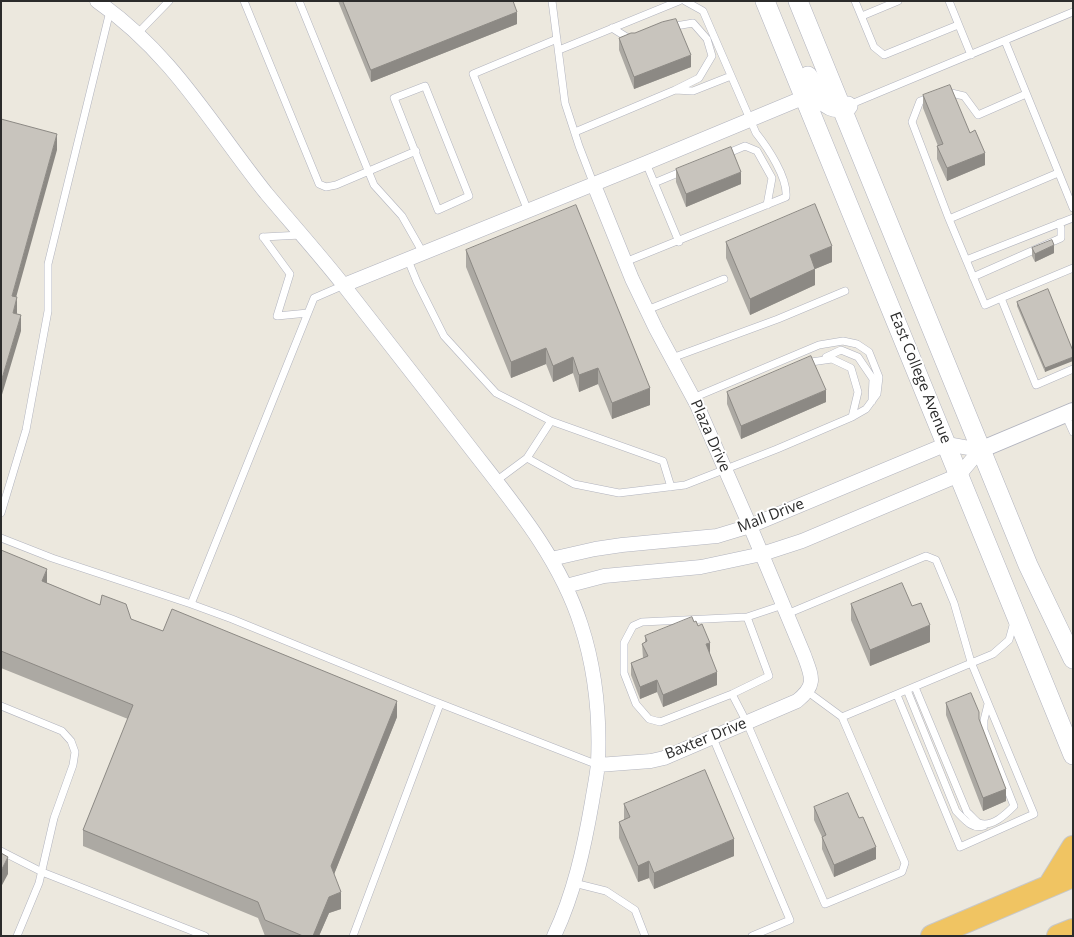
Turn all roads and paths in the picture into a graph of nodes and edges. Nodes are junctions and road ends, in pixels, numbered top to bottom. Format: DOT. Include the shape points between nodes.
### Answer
graph roads {
  1 [pos="97,1"];
  2 [pos="169,1"];
  3 [pos="244,1"];
  4 [pos="299,1"];
  5 [pos="679,1"];
  6 [pos="685,1"];
  7 [pos="765,1"];
  8 [pos="775,1"];
  9 [pos="798,1"];
  10 [pos="856,1"];
  11 [pos="898,1"];
  12 [pos="949,1"];
  13 [pos="554,2"];
  14 [pos="110,10"];
  15 [pos="1073,12"];
  16 [pos="862,16"];
  17 [pos="958,25"];
  18 [pos="612,28"];
  19 [pos="660,29"];
  20 [pos="138,33"];
  21 [pos="642,37"];
  22 [pos="558,39"];
  23 [pos="1005,40"];
  24 [pos="559,50"];
  25 [pos="970,55"];
  26 [pos="731,76"];
  27 [pos="675,90"];
  28 [pos="1026,94"];
  29 [pos="805,97"];
  30 [pos="845,107"];
  31 [pos="750,120"];
  32 [pos="574,132"];
  33 [pos="416,151"];
  34 [pos="718,157"];
  35 [pos="646,164"];
  36 [pos="690,168"];
  37 [pos="368,171"];
  38 [pos="1058,173"];
  39 [pos="594,184"];
  40 [pos="654,184"];
  41 [pos="768,205"];
  42 [pos="1073,208"];
  43 [pos="528,211"];
  44 [pos="1073,218"];
  45 [pos="949,219"];
  46 [pos="1059,223"];
  47 [pos="301,235"];
  48 [pos="679,242"];
  49 [pos="423,254"];
  50 [pos="408,260"];
  51 [pos="966,260"];
  52 [pos="626,262"];
  53 [pos="1073,268"];
  54 [pos="973,277"];
  55 [pos="724,279"];
  56 [pos="344,286"];
  57 [pos="845,291"];
  58 [pos="1001,298"];
  59 [pos="647,310"];
  60 [pos="308,313"];
  61 [pos="672,358"];
  62 [pos="820,360"];
  63 [pos="801,363"];
  64 [pos="1073,369"];
  65 [pos="693,398"];
  66 [pos="872,402"];
  67 [pos="1069,412"];
  68 [pos="852,417"];
  69 [pos="551,420"];
  70 [pos="1073,432"];
  71 [pos="947,444"];
  72 [pos="980,450"];
  73 [pos="528,458"];
  74 [pos="725,470"];
  75 [pos="959,475"];
  76 [pos="496,481"];
  77 [pos="671,487"];
  78 [pos="1,513"];
  79 [pos="750,526"];
  80 [pos="1,538"];
  81 [pos="762,554"];
  82 [pos="551,559"];
  83 [pos="566,586"];
  84 [pos="191,604"];
  85 [pos="785,610"];
  86 [pos="1015,616"];
  87 [pos="747,617"];
  88 [pos="1073,659"];
  89 [pos="971,662"];
  90 [pos="916,687"];
  91 [pos="907,690"];
  92 [pos="808,692"];
  93 [pos="732,694"];
  94 [pos="897,695"];
  95 [pos="440,704"];
  96 [pos="988,704"];
  97 [pos="1,706"];
  98 [pos="842,717"];
  99 [pos="747,723"];
  100 [pos="713,738"];
  101 [pos="1073,755"];
  102 [pos="598,765"];
  103 [pos="989,824"];
  104 [pos="1073,847"];
  105 [pos="1,851"];
  106 [pos="42,872"];
  107 [pos="1073,876"];
  108 [pos="573,883"];
  109 [pos="1048,886"];
  110 [pos="17,936"];
  111 [pos="205,936"];
  112 [pos="353,936"];
  113 [pos="554,936"];
  114 [pos="645,936"];
  115 [pos="752,936"];
  116 [pos="932,936"];
  1 -- 14 [label="street"];
  2 -- 20 [label="lane"];
  3 -- 37 [label="lane" via="319,184 326,187 336,185"];
  4 -- 37 [label="lane"];
  5 -- 18 [label="lane"];
  6 -- 26 [label="lane" via="703,11"];
  7 -- 29 [label="main road, East College Avenue"];
  8 -- 30 [label="main road" via="815,92 830,106"];
  9 -- 30 [label="main road, East College Avenue"];
  10 -- 16 [label="lane"];
  11 -- 16 [label="lane"];
  12 -- 17 [label="lane"];
  13 -- 22 [label="lane"];
  14 -- 20 [label="street"];
  14 -- 78 [label="lane" via="48,264 48,311 26,430"];
  15 -- 23 [label="lane"];
  16 -- 17 [label="lane" via="874,47 884,55"];
  17 -- 25 [label="lane"];
  18 -- 21 [label="lane" via="633,41"];
  18 -- 24 [label="lane"];
  19 -- 27 [label="lane" via="693,22 707,39 712,56 698,78"];
  20 -- 47 [label="street" via="173,69"];
  22 -- 24 [label="lane"];
  22 -- 43 [label="lane" via="473,74"];
  23 -- 25 [label="lane"];
  23 -- 28 [label="lane"];
  24 -- 32 [label="lane" via="565,103"];
  25 -- 30 [label="lane"];
  26 -- 27 [label="lane" via="693,91"];
  26 -- 31 [label="lane"];
  27 -- 32 [label="lane"];
  28 -- 38 [label="lane"];
  28 -- 45 [label="lane" via="978,115 964,96 948,91 920,101 912,122"];
  29 -- 31 [label="street"];
  29 -- 71 [label="main road, East College Avenue"];
  30 -- 72 [label="main road, East College Avenue"];
  31 -- 35 [label="street"];
  31 -- 41 [label="lane" via="768,148 787,190 786,198"];
  32 -- 39 [label="lane"];
  33 -- 33 [label="lane" via="438,210 469,196 425,86 394,98"];
  33 -- 37 [label="lane"];
  34 -- 41 [label="lane" via="745,146 757,151 772,178"];
  35 -- 39 [label="street"];
  35 -- 40 [label="lane"];
  36 -- 40 [label="lane"];
  37 -- 49 [label="lane" via="374,185 402,216"];
  38 -- 42 [label="lane"];
  38 -- 45 [label="lane"];
  39 -- 43 [label="street"];
  39 -- 52 [label="street, Plaza Drive"];
  40 -- 48 [label="lane"];
  41 -- 48 [label="lane"];
  43 -- 49 [label="street"];
  44 -- 46 [label="lane"];
  45 -- 51 [label="lane"];
  46 -- 51 [label="lane"];
  46 -- 54 [label="lane" via="1061,238"];
  47 -- 56 [label="street"];
  47 -- 60 [label="lane" via="262,237 290,274 277,316"];
  48 -- 52 [label="lane"];
  49 -- 50 [label="street"];
  50 -- 56 [label="street"];
  50 -- 69 [label="lane" via="444,336 496,393"];
  51 -- 54 [label="lane"];
  52 -- 59 [label="street, Plaza Drive"];
  53 -- 58 [label="lane"];
  54 -- 58 [label="lane" via="984,305"];
  55 -- 59 [label="lane"];
  56 -- 60 [label="lane" via="314,298"];
  56 -- 76 [label="street"];
  57 -- 61 [label="lane" via="778,320"];
  58 -- 64 [label="lane" via="1036,385"];
  59 -- 61 [label="street, Plaza Drive"];
  60 -- 84 [label="lane"];
  61 -- 65 [label="street, Plaza Drive"];
  62 -- 63 [label="lane"];
  62 -- 66 [label="lane" via="841,350 858,356 873,379"];
  62 -- 68 [label="lane" via="832,359 851,368 858,392"];
  65 -- 66 [label="lane" via="819,345 843,341 857,344 869,352 879,377 877,394"];
  65 -- 74 [label="street, Plaza Drive"];
  66 -- 68 [label="lane"];
  67 -- 70 [label="lane"];
  67 -- 72 [label="street"];
  68 -- 74 [label="lane"];
  69 -- 73 [label="lane"];
  69 -- 77 [label="lane" via="663,461"];
  71 -- 72 [label="street"];
  71 -- 75 [label="main road, East College Avenue"];
  71 -- 79 [label="street, Mall Drive"];
  72 -- 75 [label="street"];
  72 -- 88 [label="main road, East College Avenue" via="1028,565"];
  73 -- 76 [label="lane"];
  73 -- 77 [label="lane" via="574,484 619,493"];
  74 -- 77 [label="lane"];
  74 -- 79 [label="street, Plaza Drive"];
  75 -- 81 [label="street, Mall Drive" via="802,541"];
  75 -- 86 [label="main road, East College Avenue"];
  76 -- 82 [label="street"];
  79 -- 81 [label="street, Plaza Drive"];
  79 -- 82 [label="street, Mall Drive" via="717,536 622,545"];
  80 -- 84 [label="lane"];
  81 -- 83 [label="street, Mall Drive" via="701,567 604,576"];
  81 -- 85 [label="street, Plaza Drive"];
  82 -- 83 [label="street"];
  83 -- 102 [label="street" via="581,624 591,670"];
  84 -- 95 [label="lane"];
  85 -- 87 [label="lane"];
  85 -- 89 [label="lane" via="926,556 936,560 954,603"];
  85 -- 92 [label="street, Plaza Drive" via="811,673"];
  86 -- 89 [label="lane" via="1008,640 993,654"];
  86 -- 101 [label="main road, East College Avenue"];
  87 -- 93 [label="lane" via="769,676"];
  87 -- 93 [label="lane" via="642,622 633,626 624,643 624,673 636,704 649,719 660,722"];
  89 -- 90 [label="lane"];
  89 -- 96 [label="lane"];
  90 -- 91 [label="lane"];
  90 -- 103 [label="lane" via="968,812 979,823"];
  91 -- 94 [label="lane"];
  91 -- 103 [label="lane" via="956,811 970,825 980,828"];
  92 -- 98 [label="lane"];
  92 -- 99 [label="street, Baxter Drive" via="797,701"];
  93 -- 99 [label="lane"];
  94 -- 96 [label="lane" via="960,847 1034,814"];
  94 -- 98 [label="lane"];
  95 -- 102 [label="lane"];
  95 -- 112 [label="lane"];
  96 -- 103 [label="lane" via="984,730 1014,806"];
  97 -- 106 [label="lane" via="62,731 75,752 54,818"];
  98 -- 99 [label="lane" via="905,863 902,872 825,904"];
  99 -- 100 [label="street, Baxter Drive"];
  100 -- 102 [label="street, Baxter Drive" via="664,758"];
  100 -- 115 [label="lane" via="790,920"];
  102 -- 108 [label="street" via="585,842"];
  104 -- 109 [label="highway"];
  105 -- 106 [label="lane"];
  106 -- 110 [label="lane"];
  106 -- 111 [label="lane"];
  107 -- 109 [label="highway"];
  108 -- 113 [label="street"];
  108 -- 114 [label="lane" via="606,891 635,910"];
  109 -- 116 [label="highway"];
}
